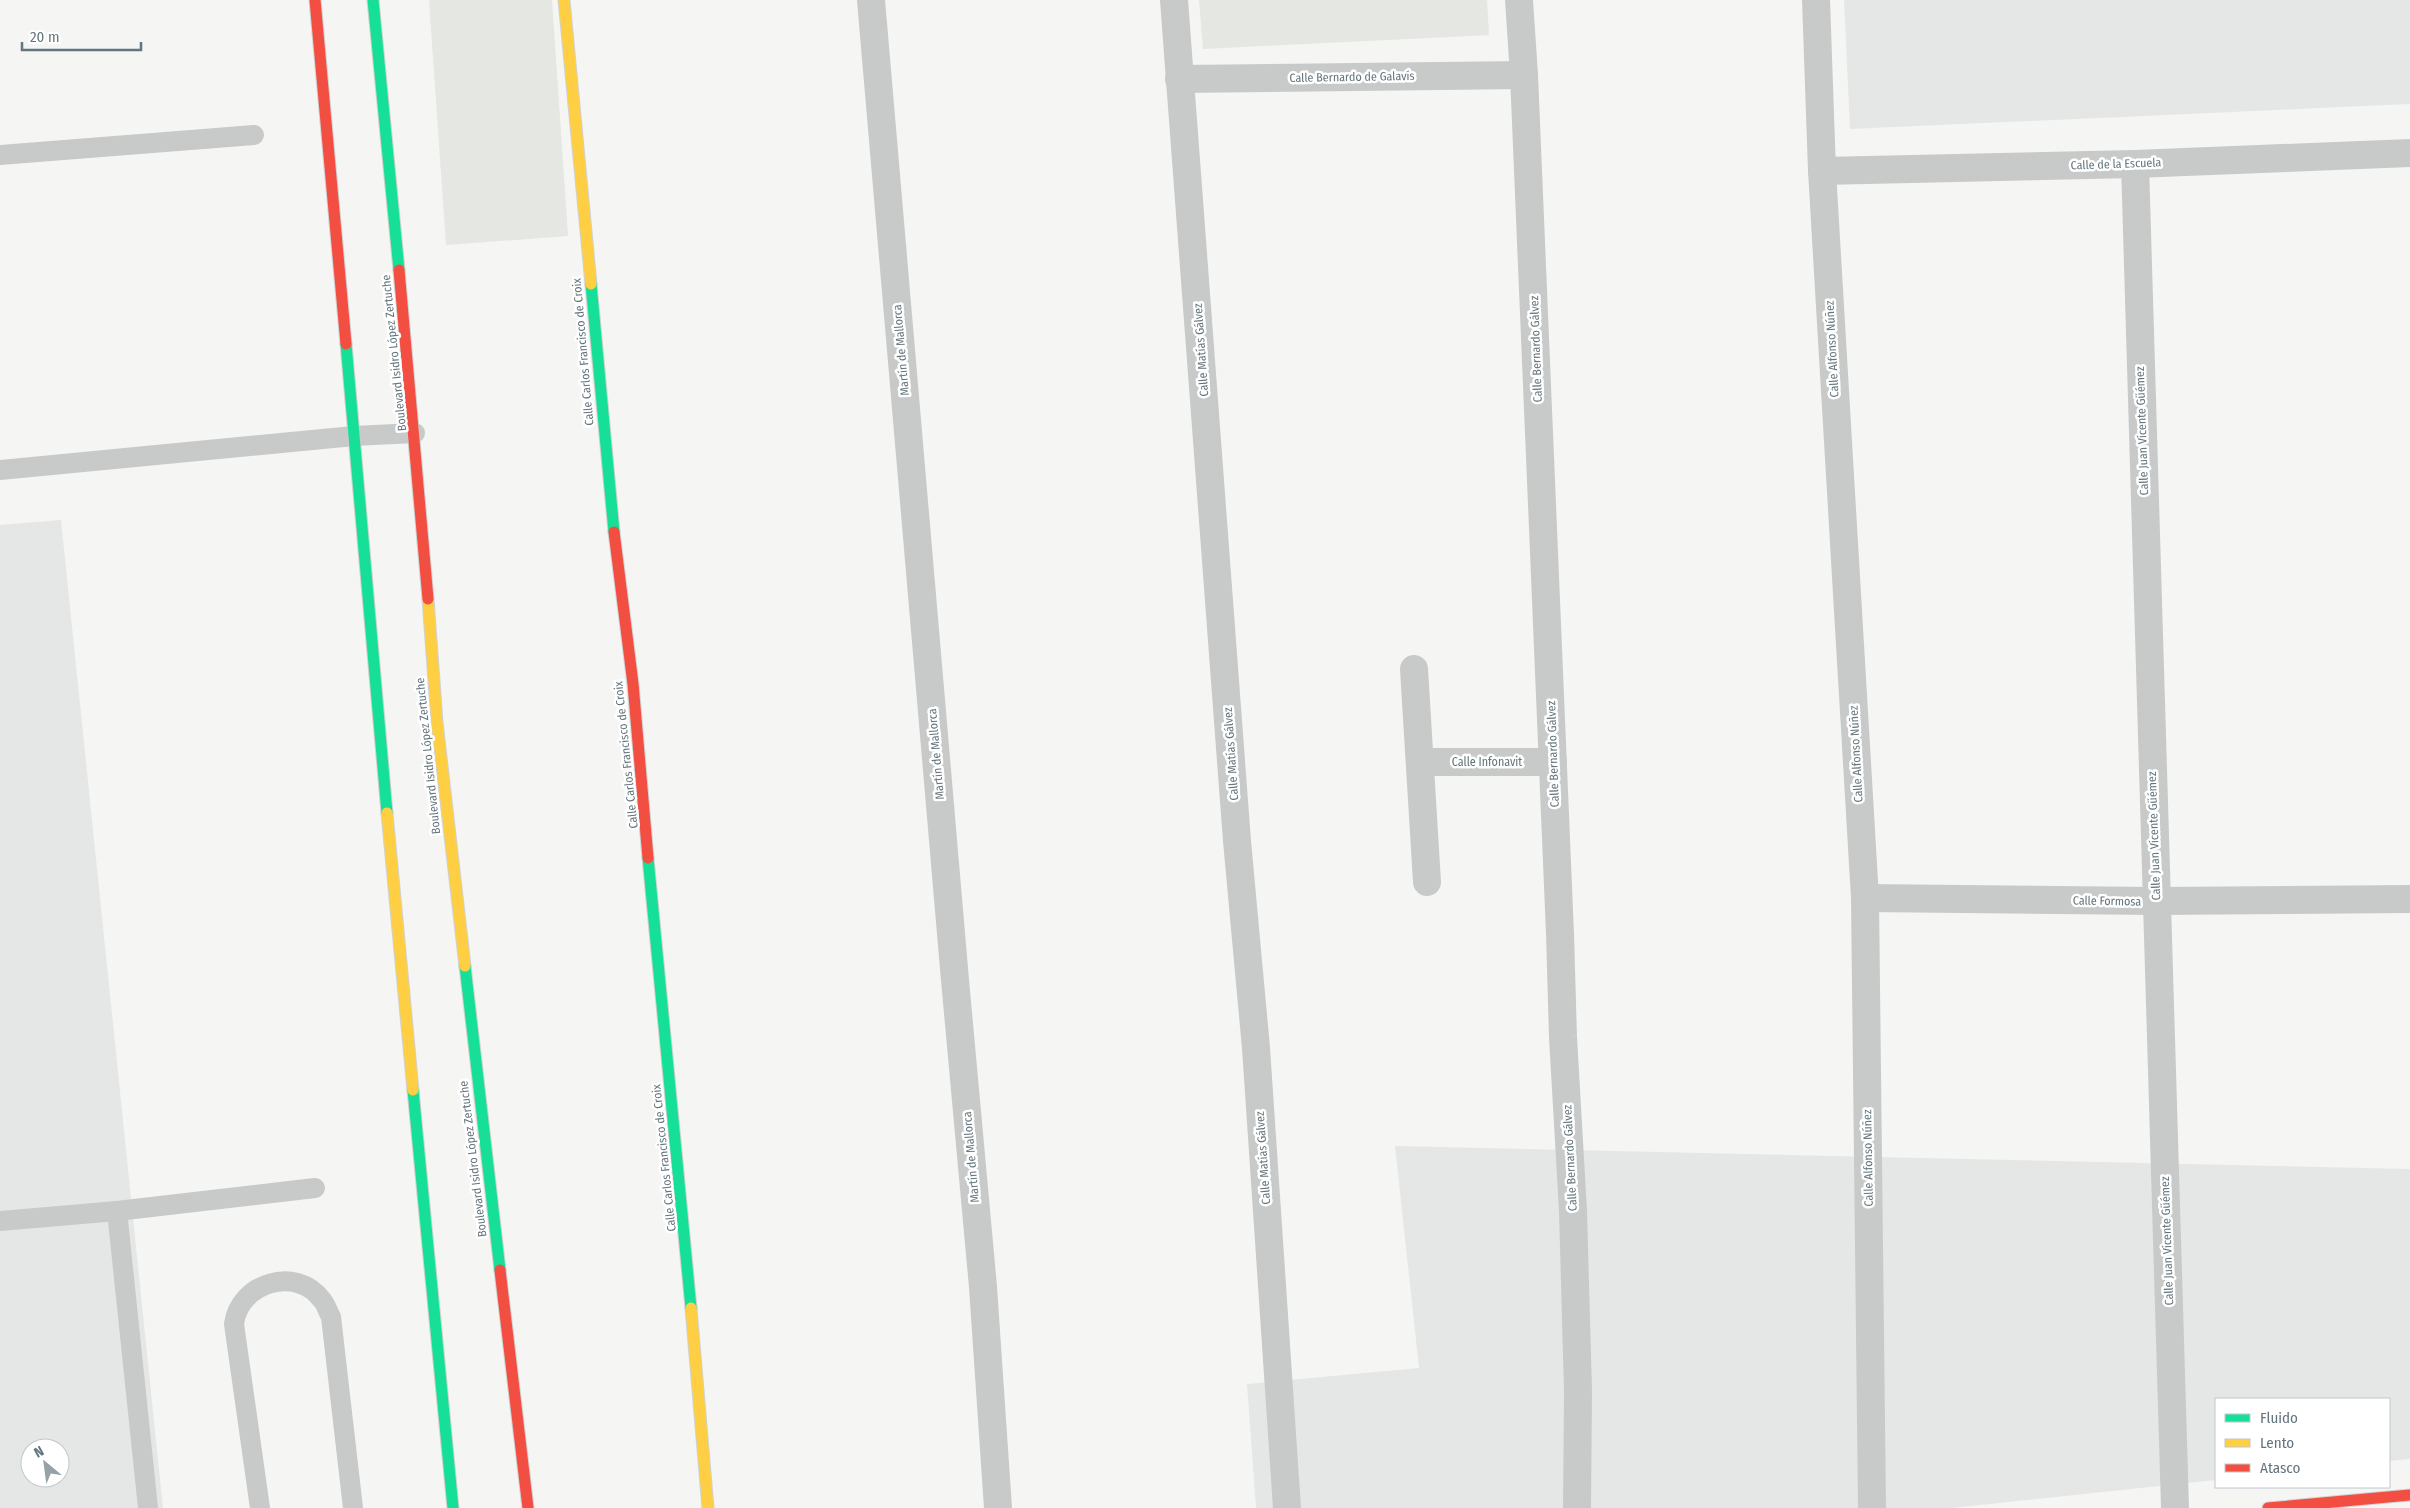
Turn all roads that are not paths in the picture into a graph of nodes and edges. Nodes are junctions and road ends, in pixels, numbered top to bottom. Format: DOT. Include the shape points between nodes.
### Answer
graph roads {
  1 [pos="316,0"];
  2 [pos="373,0"];
  3 [pos="564,0"];
  4 [pos="870,0"];
  5 [pos="1174,0"];
  6 [pos="1519,0"];
  7 [pos="1816,0"];
  8 [pos="1524,75"];
  9 [pos="1179,79"];
  10 [pos="254,135"];
  11 [pos="2410,153"];
  12 [pos="0,155"];
  13 [pos="2134,164"];
  14 [pos="1822,171"];
  15 [pos="415,433"];
  16 [pos="354,436"];
  17 [pos="0,470"];
  18 [pos="1414,669"];
  19 [pos="1421,762"];
  20 [pos="1554,762"];
  21 [pos="1428,882"];
  22 [pos="1865,898"];
  23 [pos="2410,899"];
  24 [pos="2156,901"];
  25 [pos="315,1188"];
  26 [pos="117,1211"];
  27 [pos="0,1221"];
  28 [pos="2410,1495"];
  29 [pos="148,1508"];
  30 [pos="260,1508"];
  31 [pos="353,1508"];
  32 [pos="453,1508"];
  33 [pos="528,1508"];
  34 [pos="708,1508"];
  35 [pos="998,1508"];
  36 [pos="1287,1508"];
  37 [pos="1577,1508"];
  38 [pos="1872,1508"];
  39 [pos="2175,1508"];
  40 [pos="2268,1508"];
  1 -- 16 [label="main road"];
  2 -- 15 [label="main road, Boulevard Isidro López Zertuche"];
  3 -- 34 [label="main road, Calle Carlos Francisco de Croix" via="679,1161"];
  4 -- 35 [label="street, Martín de Mallorca" via="983,1287"];
  5 -- 9 [label="street, Calle Matías Gálvez"];
  6 -- 8 [label="street, Calle Bernardo Gálvez"];
  7 -- 14 [label="street, Calle Alfonso Núñez"];
  8 -- 9 [label="street, Calle Bernardo de Galavís"];
  8 -- 20 [label="street, Calle Bernardo Gálvez"];
  9 -- 36 [label="street, Calle Matías Gálvez" via="1237,841 1256,1048"];
  10 -- 12 [label="lane"];
  11 -- 13 [label="street, Calle de la Escuela"];
  13 -- 14 [label="street, Calle de la Escuela"];
  13 -- 24 [label="street, Calle Juan Vicente Güémez"];
  14 -- 22 [label="street, Calle Alfonso Núñez"];
  15 -- 16 [label="lane"];
  15 -- 33 [label="main road, Boulevard Isidro López Zertuche" via="437,722"];
  16 -- 17 [label="lane"];
  16 -- 32 [label="main road" via="424,1225"];
  18 -- 19 [label="street"];
  19 -- 20 [label="street, Calle Infonavit"];
  19 -- 21 [label="street"];
  20 -- 37 [label="street, Calle Bernardo Gálvez" via="1562,1038 1573,1210 1578,1391"];
  22 -- 24 [label="street, Calle Formosa"];
  22 -- 38 [label="street, Calle Alfonso Núñez"];
  23 -- 24 [label="street, Calle Formosa"];
  24 -- 39 [label="street, Calle Juan Vicente Güémez"];
  25 -- 26 [label="lane"];
  26 -- 27 [label="lane"];
  26 -- 29 [label="lane"];
  28 -- 40 [label="main road"];
  30 -- 31 [label="lane" via="234,1324 244,1298 260,1286 277,1282 295,1283 309,1289 322,1300 331,1317"];
}
